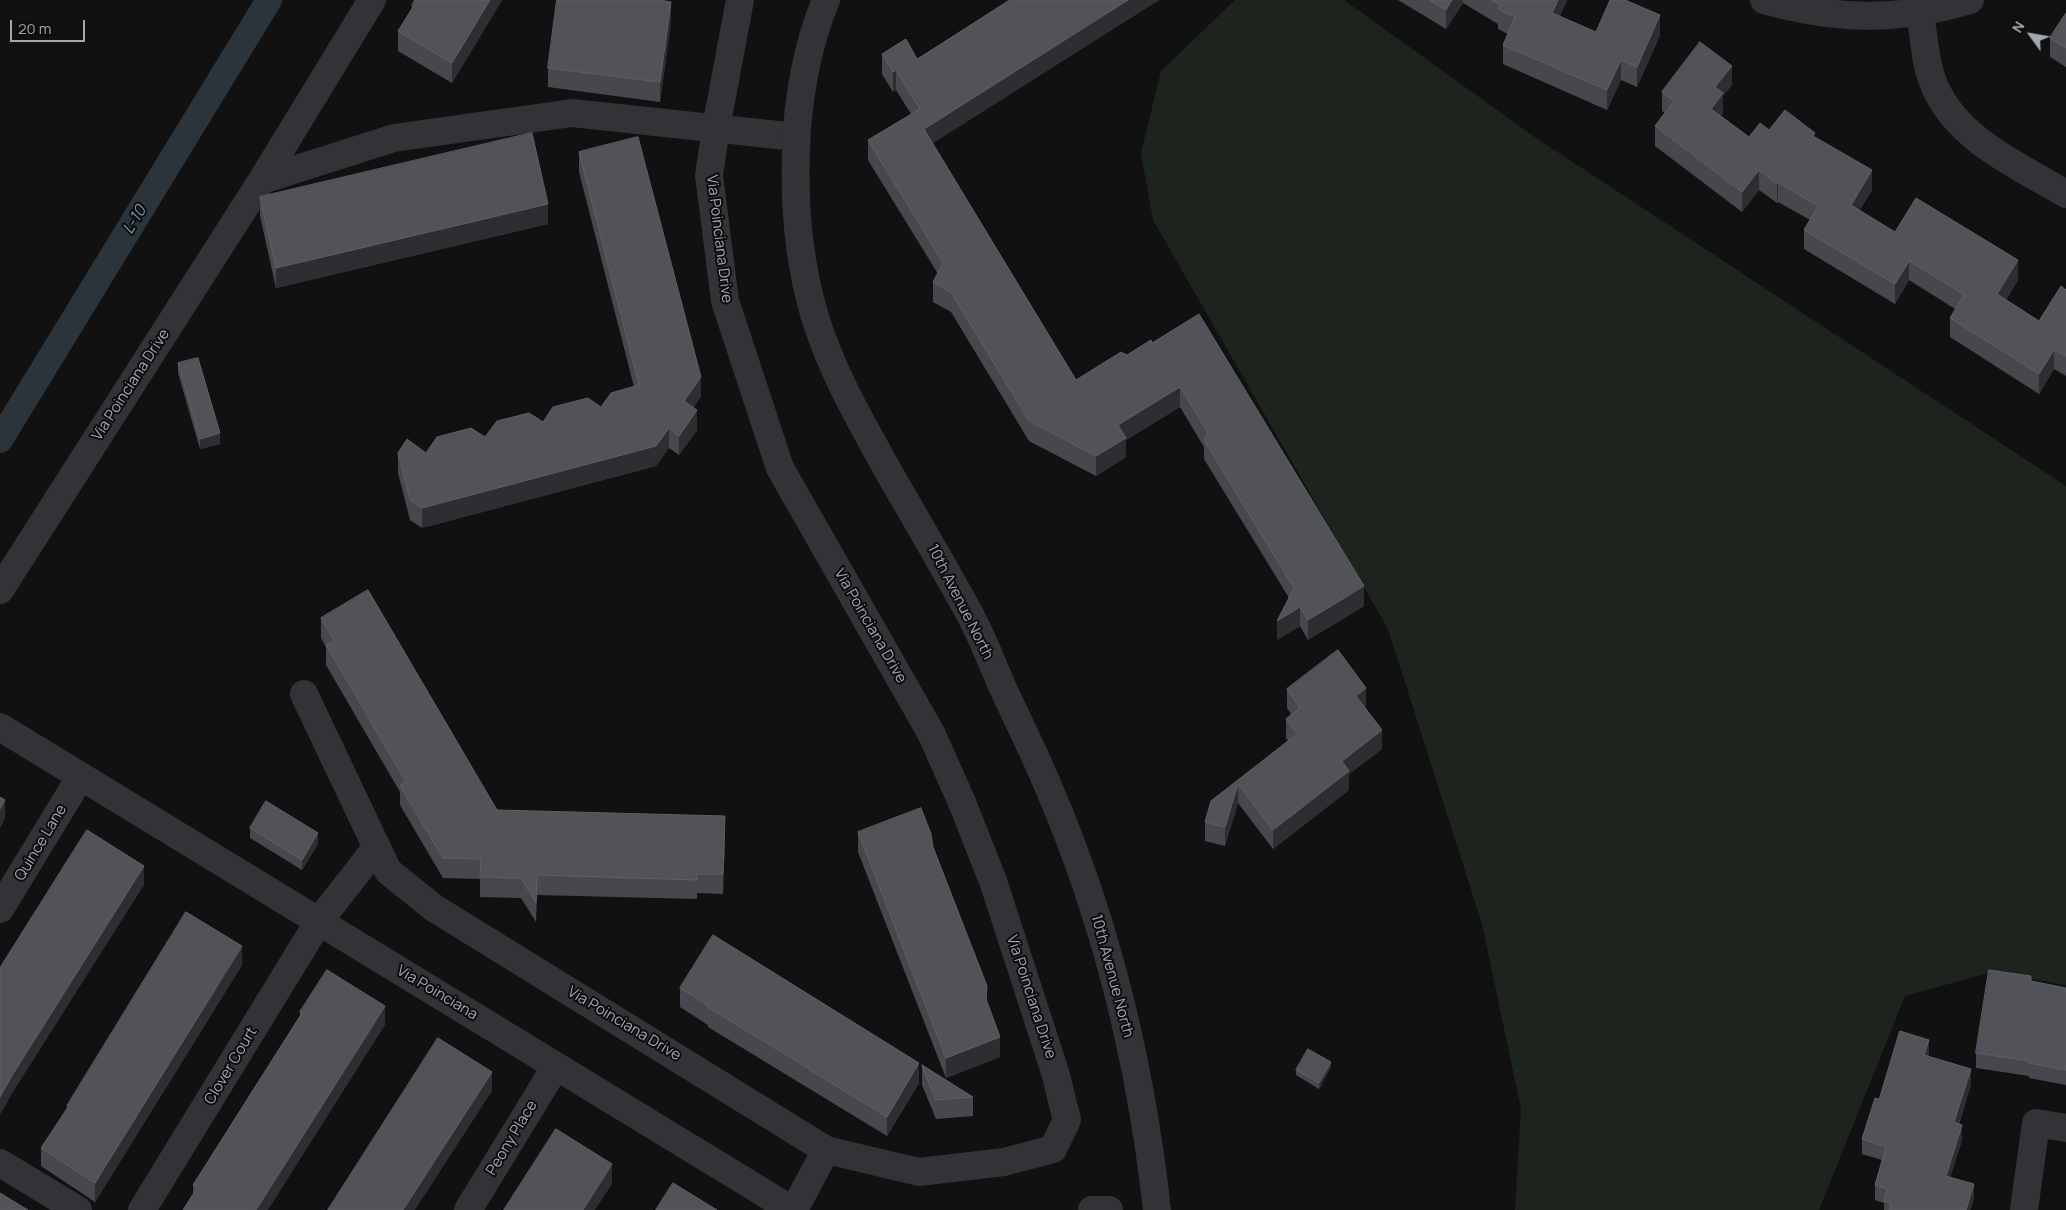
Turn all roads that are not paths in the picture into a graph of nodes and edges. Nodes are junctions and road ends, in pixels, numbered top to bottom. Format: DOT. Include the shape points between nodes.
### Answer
graph roads {
  1 [pos="372,0"];
  2 [pos="740,0"];
  3 [pos="826,0"];
  4 [pos="1764,0"];
  5 [pos="1970,0"];
  6 [pos="1920,12"];
  7 [pos="716,128"];
  8 [pos="796,137"];
  9 [pos="262,180"];
  10 [pos="2066,194"];
  11 [pos="0,590"];
  12 [pos="304,694"];
  13 [pos="0,727"];
  14 [pos="81,776"];
  15 [pos="377,847"];
  16 [pos="0,909"];
  17 [pos="319,921"];
  18 [pos="556,1066"];
  19 [pos="2066,1128"];
  20 [pos="826,1150"];
  21 [pos="0,1163"];
  22 [pos="78,1210"];
  23 [pos="142,1210"];
  24 [pos="468,1210"];
  25 [pos="793,1210"];
  26 [pos="1092,1210"];
  27 [pos="1109,1210"];
  28 [pos="1157,1210"];
  29 [pos="2024,1210"];
  1 -- 9 [label="street, Via Poinciana Drive"];
  2 -- 7 [label="street, Via Poinciana Drive"];
  3 -- 8 [label="street, 10th Avenue North" via="806,65"];
  4 -- 6 [label="street" via="1840,16"];
  5 -- 6 [label="street"];
  6 -- 10 [label="street" via="1934,86 1955,120 1983,144"];
  7 -- 8 [label="street"];
  7 -- 9 [label="street" via="572,113 394,138"];
  7 -- 20 [label="street, Via Poinciana Drive" via="709,175 725,301 780,468 931,733 946,766 993,881 1053,1063 1067,1120 1053,1149 1004,1162 919,1172"];
  8 -- 28 [label="street, 10th Avenue North" via="795,205 801,258 815,317 853,409 970,614 1049,788 1085,882 1131,1049 1145,1119"];
  9 -- 11 [label="street, Via Poinciana Drive"];
  12 -- 15 [label="street, Via Poinciana Drive"];
  13 -- 14 [label="street"];
  14 -- 16 [label="street, Quince Lane"];
  14 -- 17 [label="street, Via Poinciana"];
  15 -- 17 [label="street"];
  15 -- 20 [label="street, Via Poinciana Drive" via="388,871 434,908"];
  17 -- 18 [label="street, Via Poinciana"];
  17 -- 23 [label="street, Clover Court"];
  18 -- 24 [label="street, Peony Place"];
  18 -- 25 [label="street, Via Poinciana"];
  19 -- 29 [label="street" via="2036,1124"];
  20 -- 25 [label="street"];
  21 -- 22 [label="street"];
  26 -- 27 [label="street"];
}
